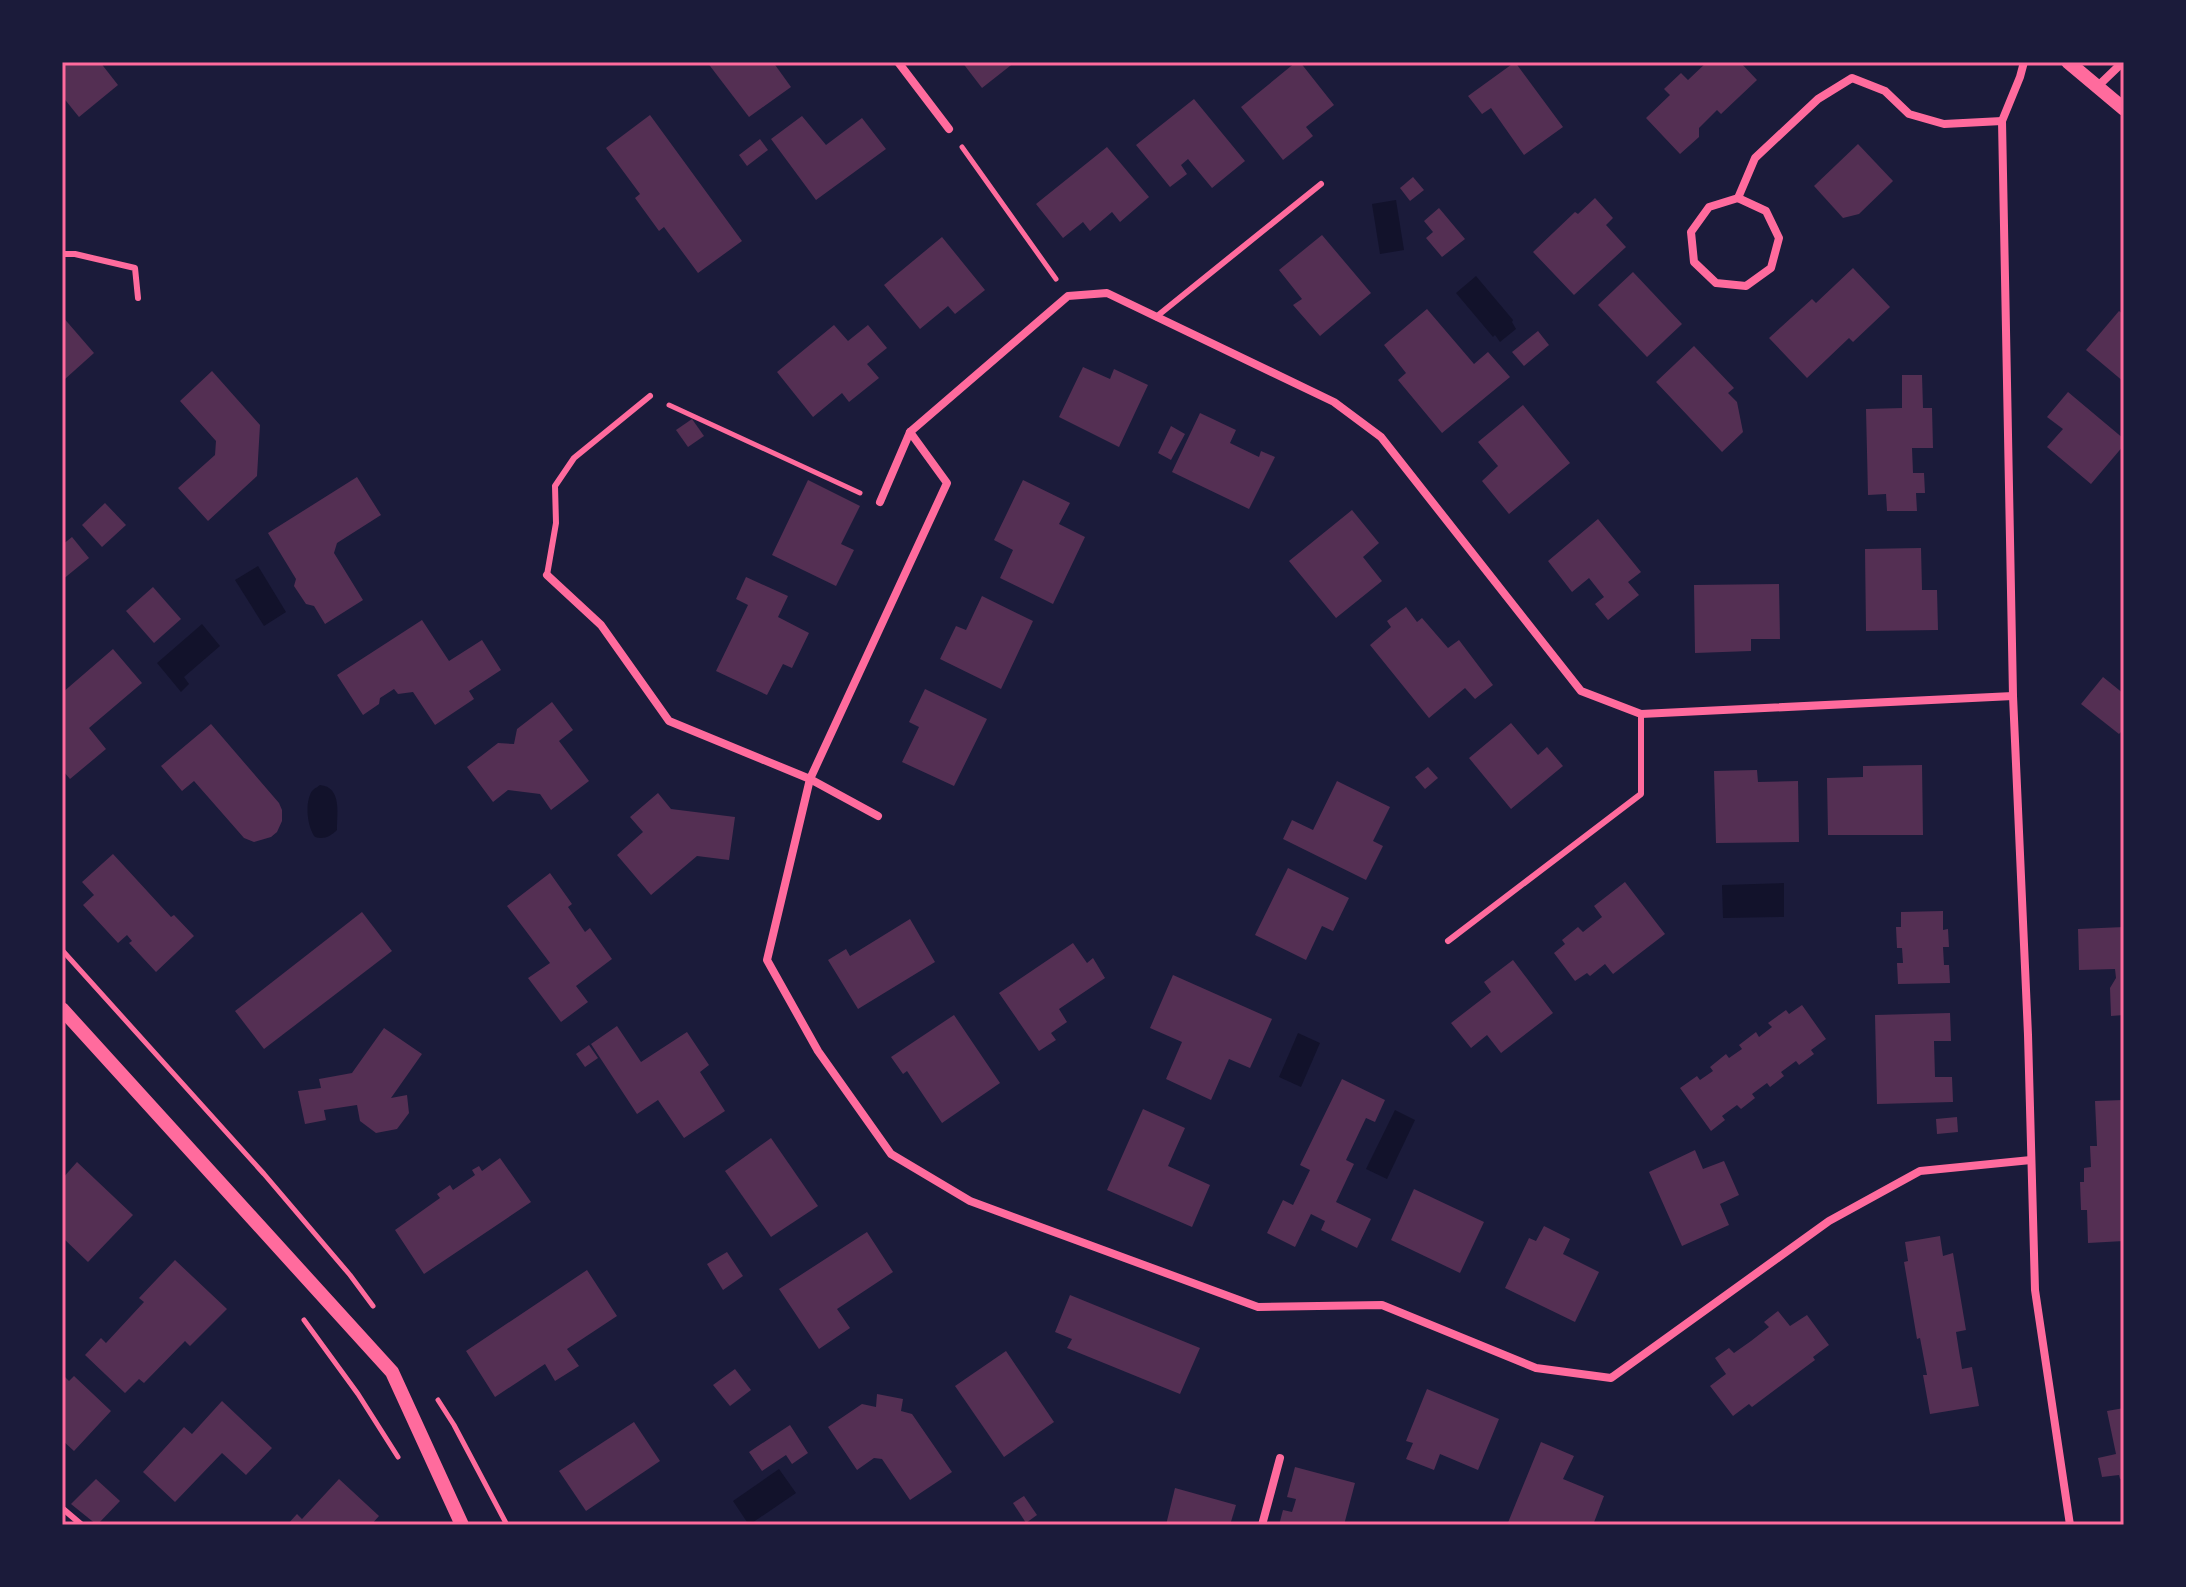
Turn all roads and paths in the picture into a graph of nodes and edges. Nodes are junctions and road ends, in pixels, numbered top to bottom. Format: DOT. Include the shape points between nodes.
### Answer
graph roads {
  1 [pos="898,62"];
  2 [pos="2024,62"];
  3 [pos="2068,62"];
  4 [pos="2123,62"];
  5 [pos="2097,87"];
  6 [pos="2124,109"];
  7 [pos="2002,121"];
  8 [pos="949,129"];
  9 [pos="1321,184"];
  10 [pos="1738,198"];
  11 [pos="62,254"];
  12 [pos="1068,296"];
  13 [pos="138,298"];
  14 [pos="1156,317"];
  15 [pos="650,396"];
  16 [pos="910,432"];
  17 [pos="880,502"];
  18 [pos="547,575"];
  19 [pos="2013,696"];
  20 [pos="1641,714"];
  21 [pos="810,779"];
  22 [pos="878,816"];
  23 [pos="1448,941"];
  24 [pos="62,1009"];
  25 [pos="2031,1160"];
  26 [pos="299,1315"];
  27 [pos="1280,1458"];
  28 [pos="399,1460"];
  29 [pos="62,1508"];
  30 [pos="82,1525"];
  31 [pos="462,1525"];
  32 [pos="1262,1525"];
  33 [pos="2070,1525"];
  1 -- 8 [label="street"];
  2 -- 7 [label="street"];
  3 -- 5 [label="street"];
  4 -- 5 [label="street"];
  5 -- 6 [label="street"];
  7 -- 10 [label="street" via="1944,124 1909,114 1885,91 1852,78 1818,99 1755,158"];
  7 -- 19 [label="street"];
  8 -- 12 [label="path"];
  9 -- 14 [label="lane"];
  10 -- 10 [label="street" via="1766,211 1779,238 1771,268 1746,286 1716,283 1694,262 1691,232 1709,207"];
  11 -- 13 [label="lane" via="135,268"];
  12 -- 14 [label="street" via="1107,293"];
  12 -- 16 [label="street"];
  14 -- 20 [label="street" via="1334,402 1381,437 1581,691"];
  15 -- 17 [label="path"];
  15 -- 18 [label="lane" via="574,458 555,486 556,523"];
  16 -- 17 [label="street"];
  16 -- 21 [label="street" via="947,483"];
  18 -- 21 [label="street" via="601,625 669,721"];
  19 -- 20 [label="street"];
  19 -- 25 [label="street"];
  20 -- 23 [label="lane" via="1641,794"];
  21 -- 22 [label="street"];
  21 -- 25 [label="street" via="767,960 818,1051 891,1154 970,1201 1258,1307 1382,1305 1536,1368 1611,1378 1829,1221 1920,1171"];
  24 -- 31 [label="street" via="392,1372"];
  25 -- 33 [label="street" via="2035,1290"];
  26 -- 28 [label="path"];
  27 -- 32 [label="street"];
  29 -- 30 [label="lane"];
}
